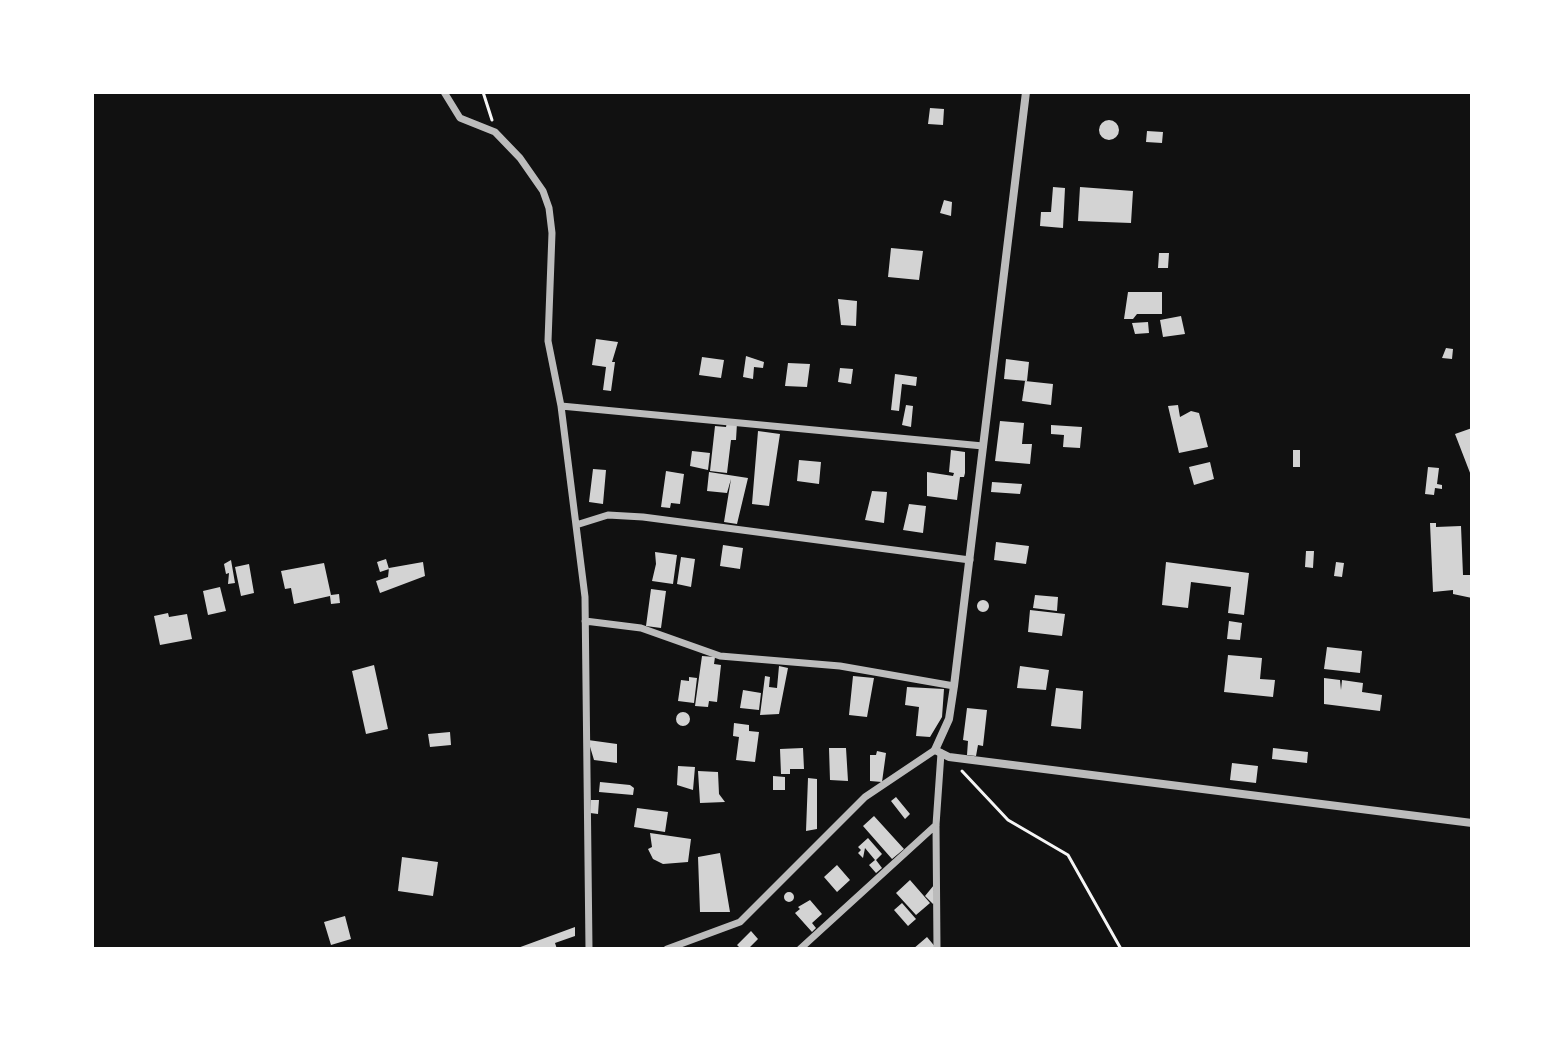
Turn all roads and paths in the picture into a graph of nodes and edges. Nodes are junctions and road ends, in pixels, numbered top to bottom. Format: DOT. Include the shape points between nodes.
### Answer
graph roads {
  1 [pos="444,92"];
  2 [pos="483,92"];
  3 [pos="1026,92"];
  4 [pos="495,132"];
  5 [pos="561,406"];
  6 [pos="983,446"];
  7 [pos="576,525"];
  8 [pos="970,560"];
  9 [pos="585,621"];
  10 [pos="954,686"];
  11 [pos="942,753"];
  12 [pos="1472,823"];
  13 [pos="936,825"];
  14 [pos="589,949"];
  15 [pos="667,949"];
  16 [pos="800,949"];
  17 [pos="937,949"];
  18 [pos="1121,949"];
  1 -- 4 [label="street" via="460,118"];
  2 -- 4 [label="path"];
  3 -- 6 [label="street"];
  4 -- 5 [label="street" via="520,158 549,208 548,341"];
  5 -- 6 [label="street"];
  5 -- 7 [label="street"];
  6 -- 8 [label="street"];
  7 -- 8 [label="street" via="608,515 643,517"];
  7 -- 9 [label="street"];
  8 -- 10 [label="street"];
  9 -- 10 [label="street" via="641,628 720,656 840,666"];
  9 -- 14 [label="street"];
  10 -- 11 [label="street"];
  11 -- 12 [label="street"];
  11 -- 13 [label="street"];
  11 -- 15 [label="street" via="865,797 740,922"];
  11 -- 18 [label="path" via="1008,820 1068,855"];
  13 -- 16 [label="street"];
  13 -- 17 [label="street"];
}
